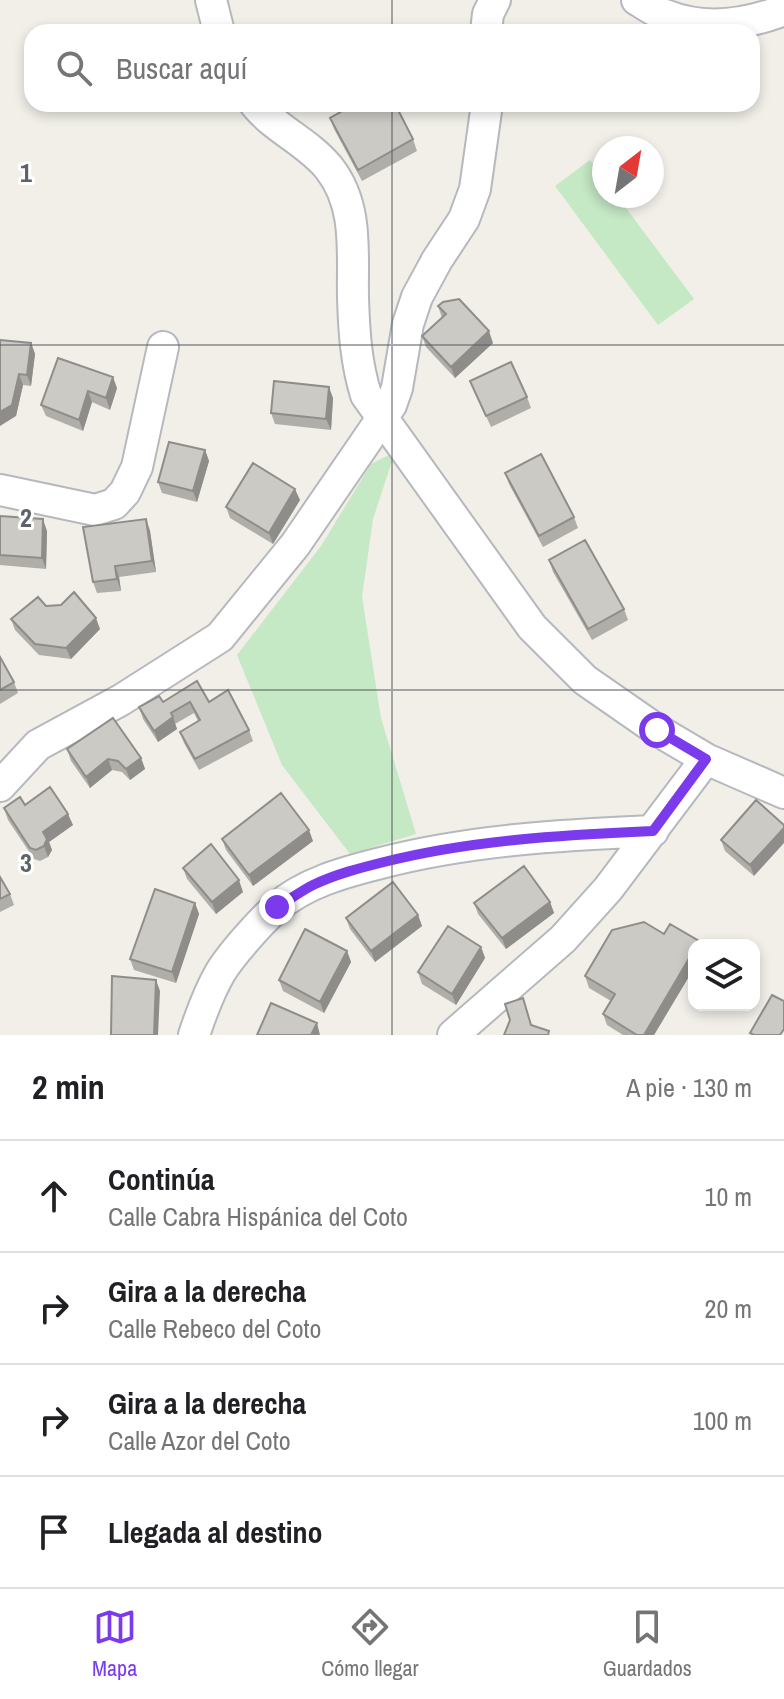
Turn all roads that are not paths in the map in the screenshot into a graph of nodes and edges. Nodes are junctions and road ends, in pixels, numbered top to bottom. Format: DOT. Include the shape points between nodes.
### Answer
graph roads {
  1 [pos="211,0"];
  2 [pos="495,0"];
  3 [pos="637,0"];
  4 [pos="784,10"];
  5 [pos="217,24"];
  6 [pos="487,24"];
  7 [pos="692,24"];
  8 [pos="731,24"];
  9 [pos="263,112"];
  10 [pos="486,112"];
  11 [pos="163,347"];
  12 [pos="383,417"];
  13 [pos="0,490"];
  14 [pos="706,759"];
  15 [pos="0,786"];
  16 [pos="784,793"];
  17 [pos="653,831"];
  18 [pos="194,1035"];
  19 [pos="453,1035"];
  1 -- 5 [label="street"];
  2 -- 6 [label="street"];
  3 -- 7 [label="street"];
  4 -- 8 [label="street"];
  9 -- 12 [label="street" via="329,168 348,202 359,372 366,395"];
  10 -- 12 [label="street" via="475,189 464,219 417,297 397,388"];
  11 -- 13 [label="street" via="137,467 114,504 95,510"];
  12 -- 14 [label="street" via="532,627 585,680"];
  12 -- 15 [label="street" via="295,545 220,637 38,745"];
  14 -- 16 [label="street"];
  14 -- 17 [label="street"];
  17 -- 18 [label="street" via="469,845 345,872 311,886 277,907 221,972"];
  17 -- 19 [label="street" via="563,939"];
}
